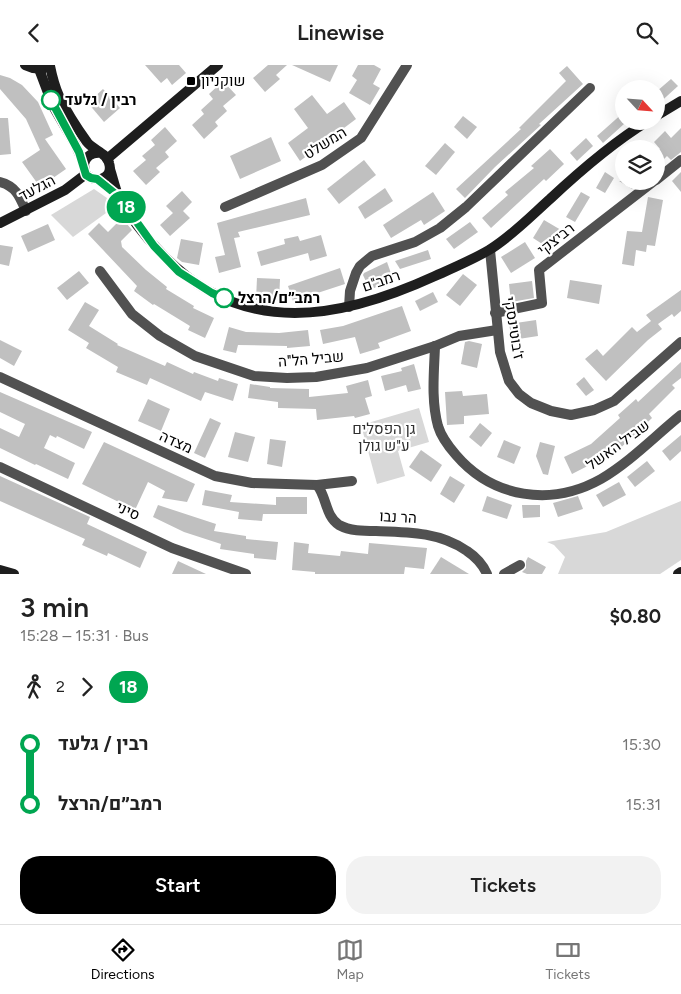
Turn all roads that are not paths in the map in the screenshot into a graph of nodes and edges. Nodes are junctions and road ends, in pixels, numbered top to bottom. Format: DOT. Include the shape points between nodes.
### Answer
graph roads {
  1 [pos="25,65"];
  2 [pos="50,65"];
  3 [pos="218,65"];
  4 [pos="407,65"];
  5 [pos="39,69"];
  6 [pos="590,88"];
  7 [pos="681,101"];
  8 [pos="665,111"];
  9 [pos="635,130"];
  10 [pos="106,160"];
  11 [pos="681,160"];
  12 [pos="84,163"];
  13 [pos="665,172"];
  14 [pos="86,175"];
  15 [pos="97,179"];
  16 [pos="0,182"];
  17 [pos="642,190"];
  18 [pos="118,196"];
  19 [pos="224,207"];
  20 [pos="26,211"];
  21 [pos="0,223"];
  22 [pos="490,249"];
  23 [pos="100,271"];
  24 [pos="349,307"];
  25 [pos="495,313"];
  26 [pos="497,329"];
  27 [pos="681,342"];
  28 [pos="435,346"];
  29 [pos="0,377"];
  30 [pos="681,415"];
  31 [pos="0,467"];
  32 [pos="352,481"];
  33 [pos="317,485"];
  34 [pos="520,565"];
  35 [pos="0,570"];
  36 [pos="14,574"];
  37 [pos="246,574"];
  38 [pos="487,574"];
  39 [pos="504,574"];
  1 -- 5 [label="street"];
  2 -- 5 [label="street"];
  2 -- 10 [label="street" via="58,95 86,141"];
  3 -- 10 [label="street"];
  4 -- 19 [label="street, המשלט" via="361,138 322,165"];
  5 -- 12 [label="street" via="53,105"];
  6 -- 24 [label="street" via="440,228 415,242 372,256 360,266 350,291"];
  7 -- 8 [label="street"];
  9 -- 22 [label="street, רמב\"ם" via="602,153"];
  10 -- 12 [label="street" via="96,153 89,155"];
  10 -- 15 [label="street" via="106,175"];
  10 -- 18 [label="street, רמב\"ם"];
  11 -- 13 [label="street, רביצקי"];
  12 -- 14 [label="street"];
  14 -- 15 [label="street"];
  14 -- 20 [label="street, הגלעד" via="65,191"];
  15 -- 18 [label="street, רמב\"ם"];
  16 -- 20 [label="street" via="16,191"];
  17 -- 25 [label="street, רביצקי" via="539,270 542,303"];
  18 -- 24 [label="street, רמב\"ם" via="154,246 179,272 212,293 247,308 270,313 322,313"];
  20 -- 21 [label="street, הגלעד"];
  22 -- 24 [label="street, רמב\"ם" via="396,292"];
  22 -- 25 [label="street, ז'בוטינסקי"];
  23 -- 28 [label="street, שביל הל\"ה" via="132,314 160,336 195,356 254,375 316,377 367,368"];
  25 -- 26 [label="street, ז'בוטינסקי"];
  26 -- 27 [label="street, ז'בוטינסקי" via="509,381 519,394 531,403 571,415 614,401"];
  26 -- 28 [label="street, שביל הל\"ה" via="459,336"];
  28 -- 30 [label="street, שביל האשל" via="434,405 439,428 449,446 480,478 520,494 566,492 600,479"];
  29 -- 33 [label="street, מצדה" via="214,476 252,483"];
  31 -- 37 [label="street, סיני" via="172,549"];
  32 -- 33 [label="street, מצדה"];
  33 -- 38 [label="street, הר נבו" via="331,517 345,528 437,537 471,554"];
  34 -- 39 [label="street"];
  35 -- 36 [label="street"];
}
